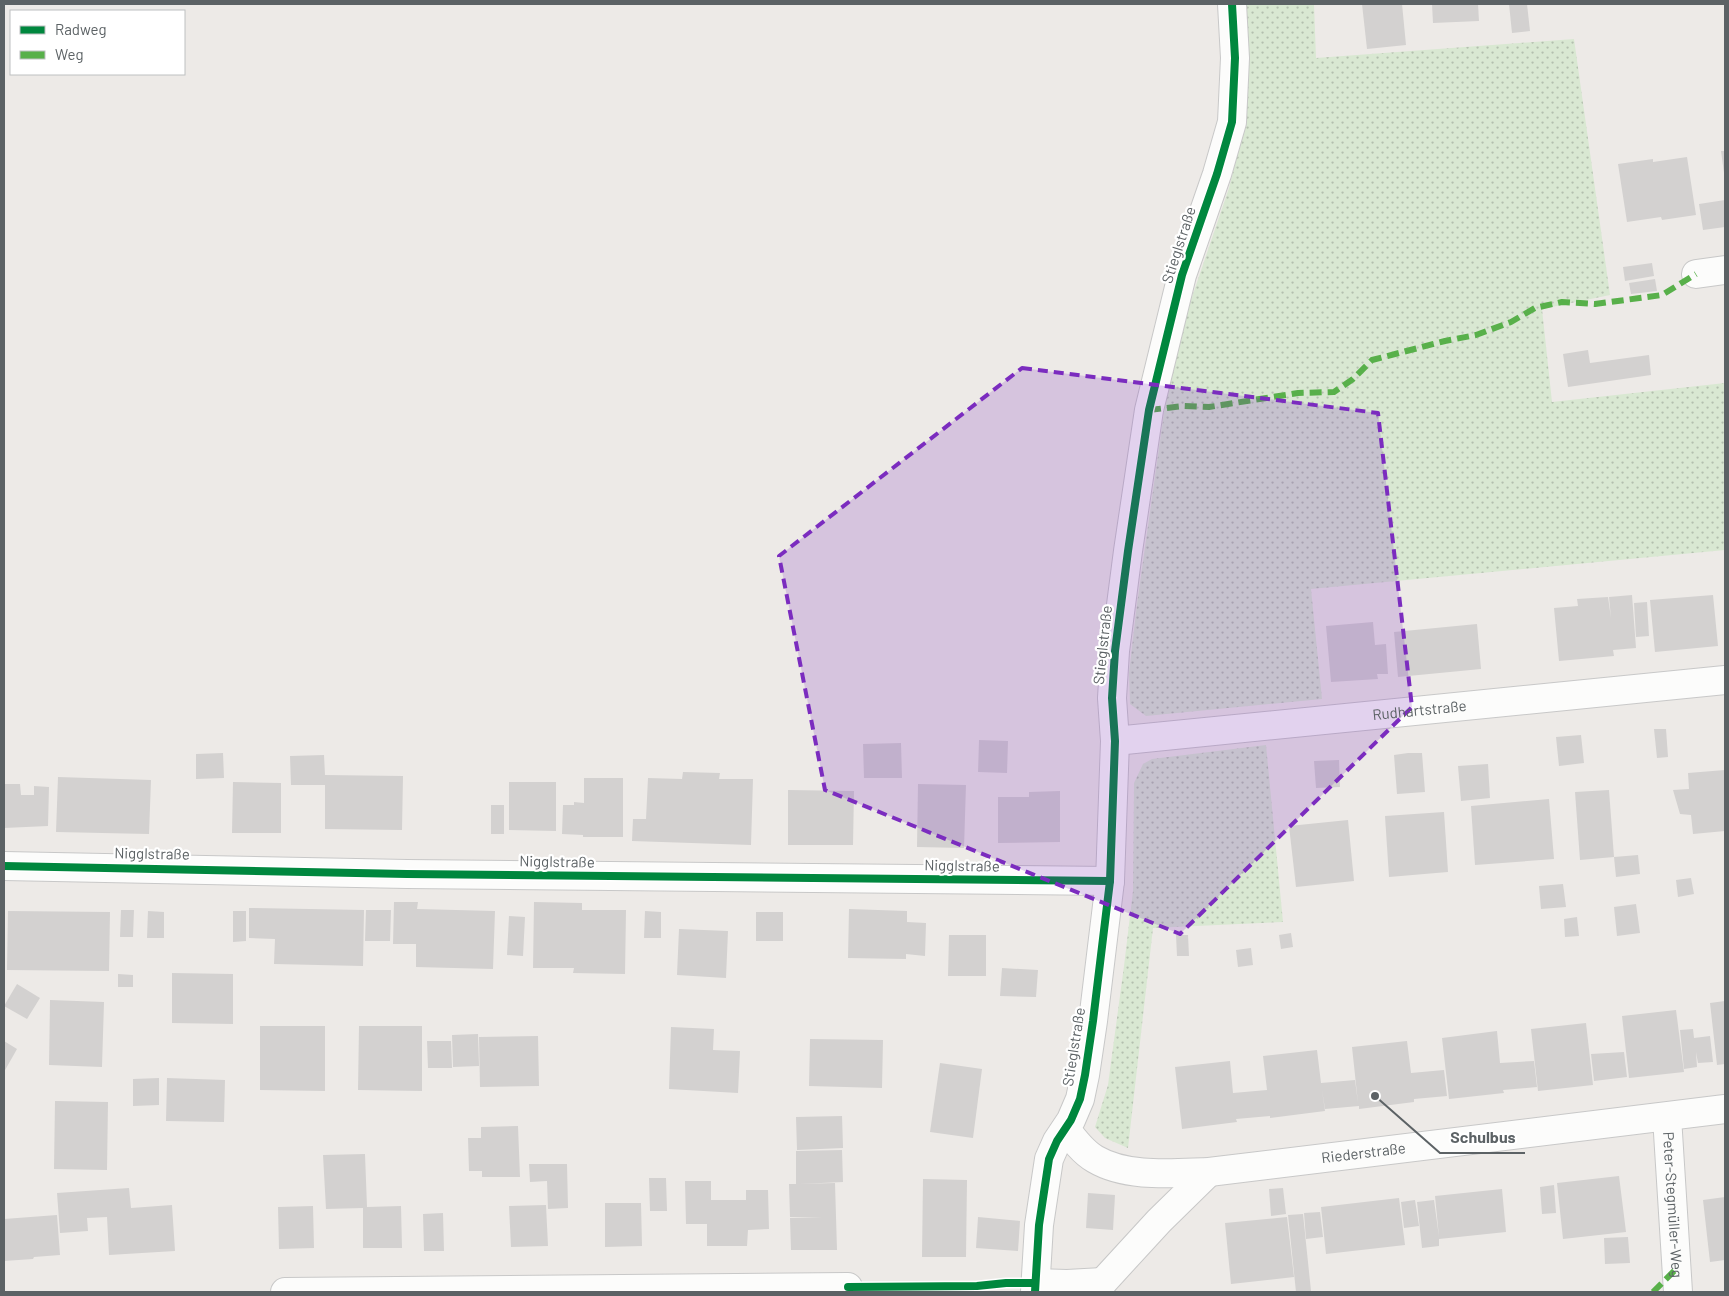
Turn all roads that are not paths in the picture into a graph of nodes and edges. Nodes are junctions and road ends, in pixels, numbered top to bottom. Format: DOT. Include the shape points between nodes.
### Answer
graph roads {
  1 [pos="1232,4"];
  2 [pos="1725,270"];
  3 [pos="1696,274"];
  4 [pos="1725,680"];
  5 [pos="1115,741"];
  6 [pos="4,866"];
  7 [pos="1110,881"];
  8 [pos="1725,1109"];
  9 [pos="1666,1117"];
  10 [pos="1066,1129"];
  11 [pos="1209,1172"];
  12 [pos="848,1287"];
  13 [pos="1099,1287"];
  14 [pos="1035,1288"];
  15 [pos="618,1290"];
  16 [pos="285,1292"];
  17 [pos="1678,1292"];
  1 -- 5 [label="street, Stieglstraße" via="1235,58 1232,122 1182,275 1149,410 1116,651 1112,698"];
  2 -- 3 [label="street"];
  4 -- 5 [label="street, Rudhartstraße"];
  5 -- 7 [label="street, Stieglstraße"];
  6 -- 7 [label="street, Nigglstraße" via="408,874"];
  7 -- 10 [label="street, Stieglstraße" via="1086,1075 1080,1099"];
  8 -- 9 [label="street, Riederstraße"];
  9 -- 11 [label="street, Riederstraße"];
  9 -- 17 [label="street, Peter-Stegmüller-Weg"];
  10 -- 11 [label="street, Riederstraße" via="1083,1151 1106,1165 1152,1174"];
  10 -- 14 [label="street, Stieglstraße" via="1053,1149 1048,1167"];
  11 -- 13 [label="street"];
  12 -- 15 [label="street"];
  13 -- 14 [label="street" via="1077,1284"];
  15 -- 16 [label="street"];
}
